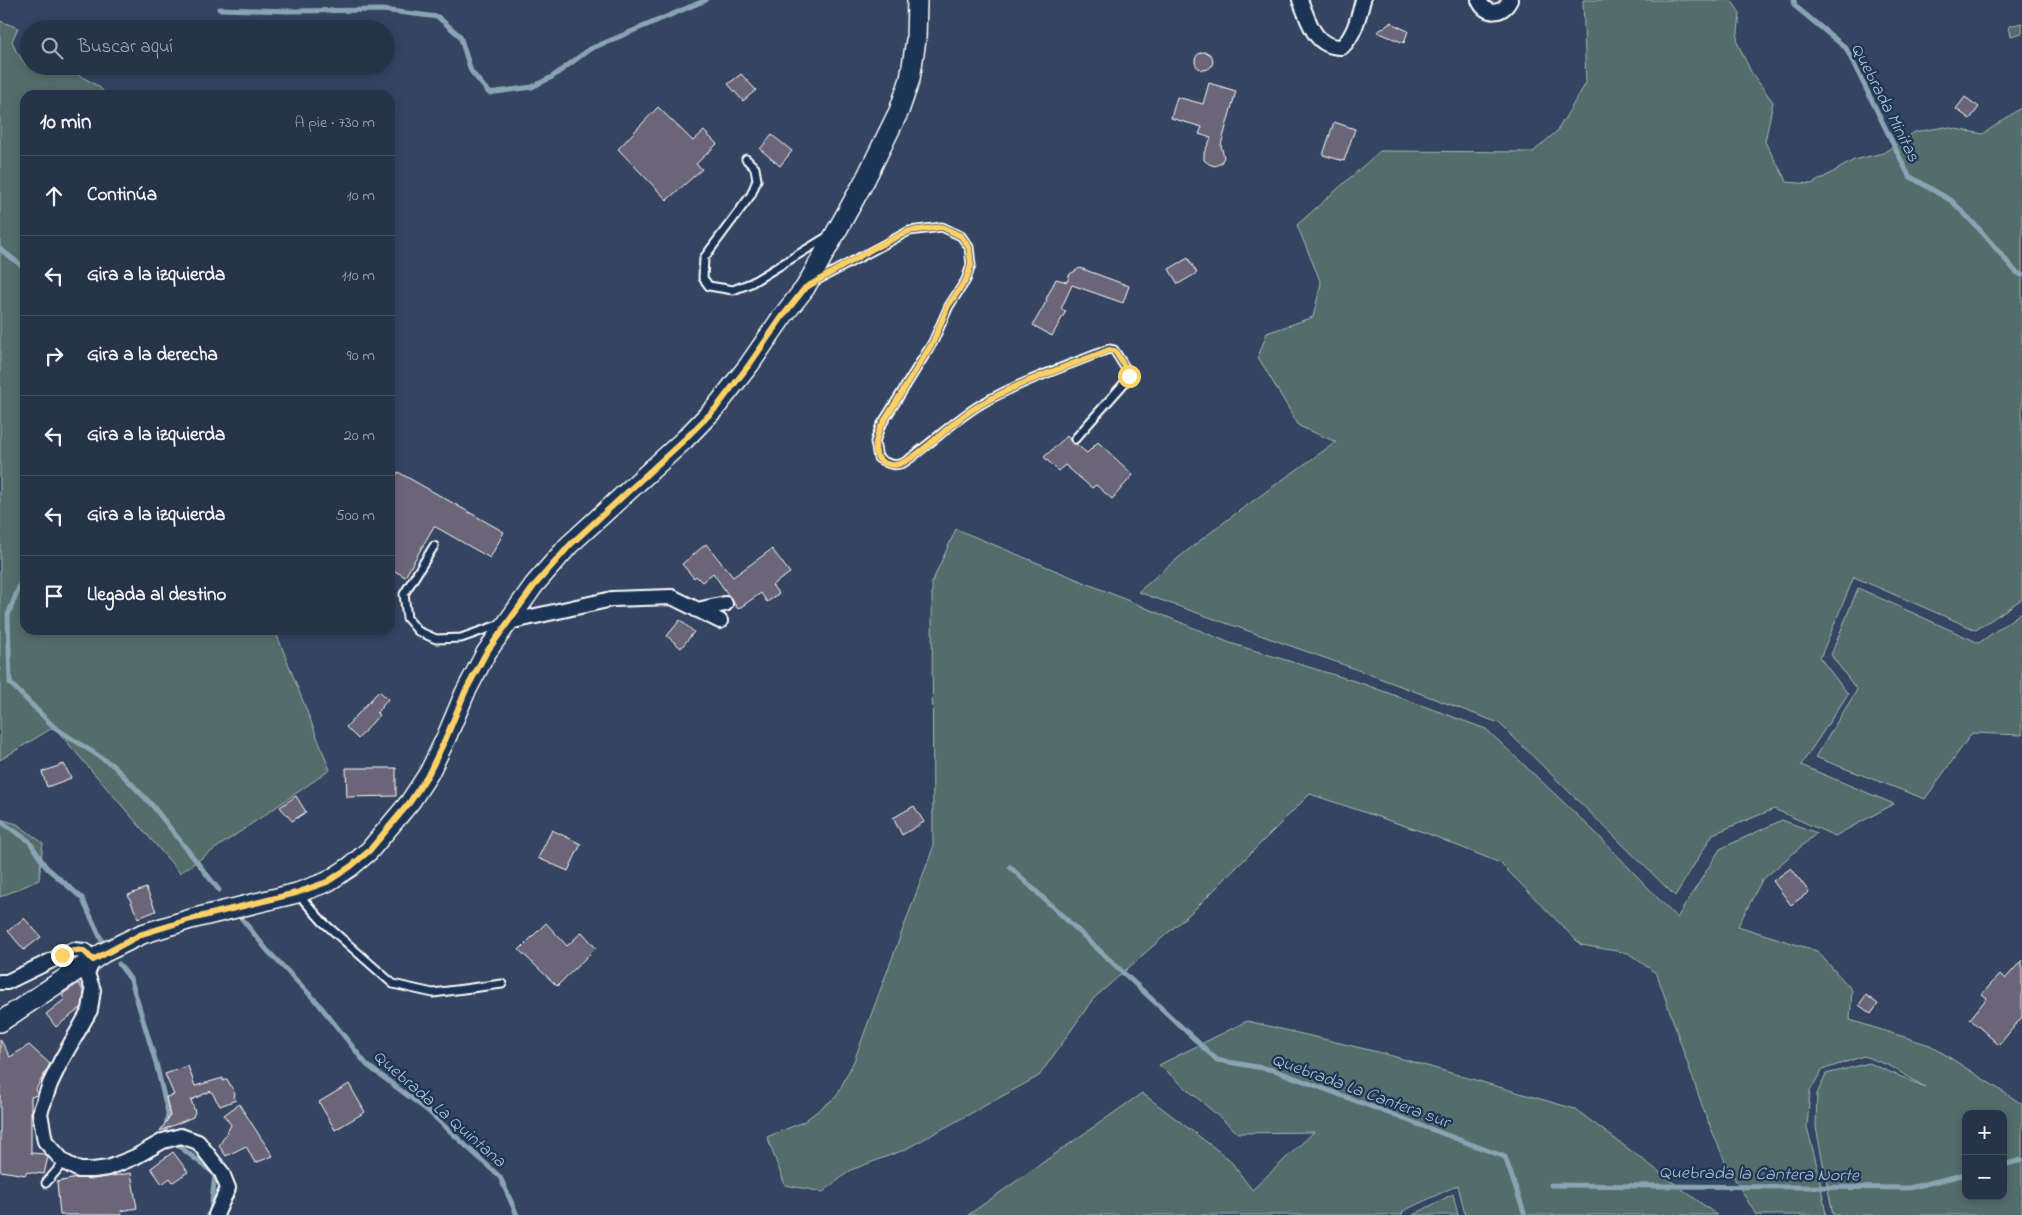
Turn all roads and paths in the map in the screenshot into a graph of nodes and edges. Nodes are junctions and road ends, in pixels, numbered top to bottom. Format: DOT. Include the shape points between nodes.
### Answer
graph roads {
  1 [pos="917,0"];
  2 [pos="1300,0"];
  3 [pos="1363,0"];
  4 [pos="1479,0"];
  5 [pos="1510,0"];
  6 [pos="746,159"];
  7 [pos="836,232"];
  8 [pos="805,288"];
  9 [pos="1075,439"];
  10 [pos="434,546"];
  11 [pos="725,604"];
  12 [pos="697,610"];
  13 [pos="720,621"];
  14 [pos="509,622"];
  15 [pos="296,893"];
  16 [pos="93,960"];
  17 [pos="0,982"];
  18 [pos="502,984"];
  19 [pos="0,1022"];
  20 [pos="64,1162"];
  21 [pos="46,1183"];
  22 [pos="216,1215"];
  1 -- 7 [label="main road" via="916,40 910,79 899,111"];
  2 -- 3 [label="street" via="1319,40 1330,47 1342,47 1350,39"];
  4 -- 5 [label="street" via="1487,11 1494,12 1502,10"];
  6 -- 7 [label="lane" via="755,168 757,180 751,195 704,258 703,278 709,286 733,290 751,283"];
  7 -- 8 [label="main road"];
  8 -- 9 [label="lane" via="909,231 942,227 961,236 969,247 971,265 966,280 948,306 933,342 880,428 874,442 878,458 894,465 903,462 983,403 1112,349 1129,376"];
  8 -- 14 [label="main road" via="716,408 570,545 534,586"];
  10 -- 14 [label="lane" via="404,594 407,618 418,631 436,639 461,638"];
  11 -- 12 [label="street"];
  12 -- 13 [label="street"];
  12 -- 14 [label="street" via="672,597 612,599"];
  14 -- 15 [label="main road" via="486,653 438,756 410,802 369,851 350,867 327,882"];
  15 -- 16 [label="main road" via="142,934"];
  15 -- 18 [label="lane" via="323,922 393,984 433,993"];
  16 -- 17 [label="street" via="84,951 73,950 7,982"];
  16 -- 19 [label="main road"];
  16 -- 20 [label="street" via="86,974 94,990 90,1010 61,1061 40,1113 45,1141"];
  20 -- 21 [label="lane"];
  20 -- 22 [label="street" via="79,1170 108,1168 163,1141 181,1136 190,1139 198,1142 210,1156 228,1188"];
}
